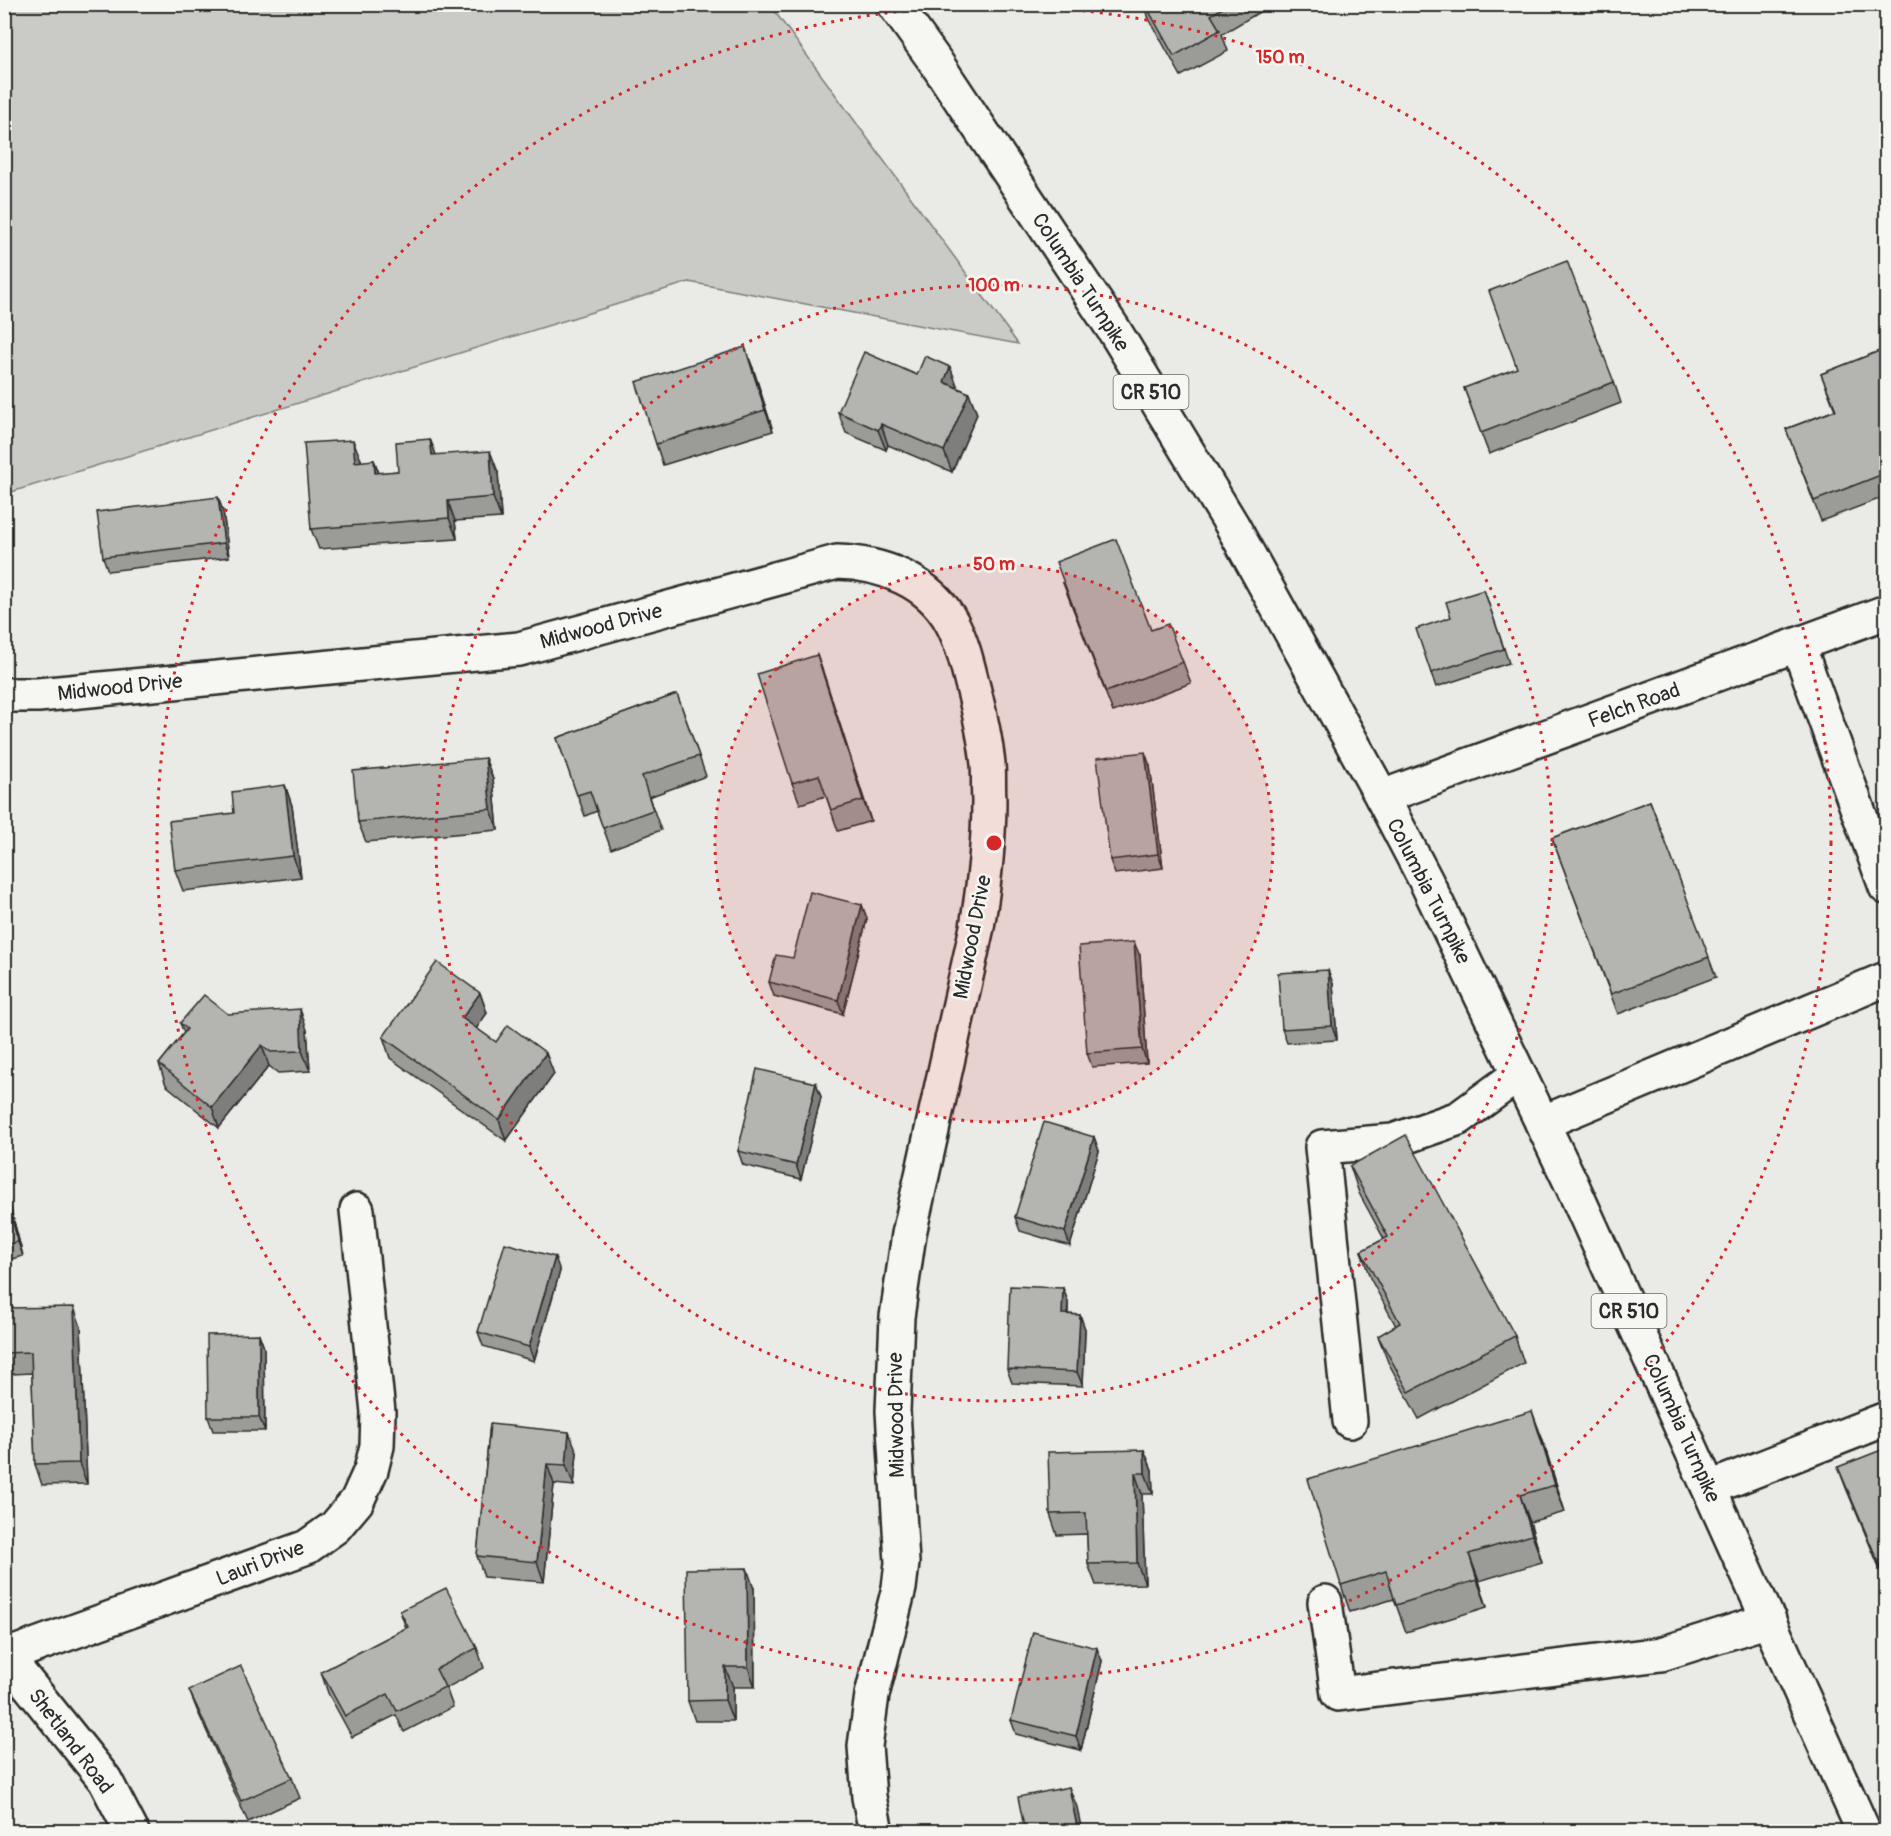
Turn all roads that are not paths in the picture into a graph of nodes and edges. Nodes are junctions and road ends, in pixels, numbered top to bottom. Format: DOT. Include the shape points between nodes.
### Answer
graph roads {
  1 [pos="894,4"];
  2 [pos="1887,612"];
  3 [pos="1798,645"];
  4 [pos="4,695"];
  5 [pos="1382,797"];
  6 [pos="1887,887"];
  7 [pos="1887,979"];
  8 [pos="1519,1074"];
  9 [pos="1542,1123"];
  10 [pos="357,1210"];
  11 [pos="1887,1419"];
  12 [pos="1350,1421"];
  13 [pos="1710,1488"];
  14 [pos="1325,1602"];
  15 [pos="1769,1620"];
  16 [pos="5,1655"];
  17 [pos="132,1832"];
  18 [pos="876,1832"];
  19 [pos="1864,1832"];
  1 -- 5 [label="street, Columbia Turnpike / CR 510" via="1114,330 1232,525"];
  2 -- 3 [label="street, Felch Road"];
  3 -- 5 [label="street, Felch Road"];
  3 -- 6 [label="street"];
  4 -- 18 [label="street, Midwood Drive" via="38,695 519,649 837,562 887,569 937,602 952,622 964,653 981,718 988,766 988,821 977,927 909,1234 897,1317 893,1412 902,1563 872,1695 865,1746 868,1797"];
  5 -- 8 [label="street, Columbia Turnpike / CR 510"];
  7 -- 9 [label="street"];
  8 -- 9 [label="street, Columbia Turnpike / CR 510"];
  8 -- 12 [label="street" via="1459,1118 1393,1141 1322,1147"];
  9 -- 13 [label="street, Columbia Turnpike / CR 510"];
  10 -- 16 [label="street, Lauri Drive" via="378,1412 377,1446 357,1501 335,1527 307,1547"];
  11 -- 13 [label="street"];
  13 -- 15 [label="street, Columbia Turnpike / CR 510"];
  14 -- 15 [label="street" via="1338,1694 1661,1654"];
  15 -- 19 [label="street, Columbia Turnpike / CR 510"];
  16 -- 17 [label="street, Shetland Road" via="105,1780"];
}
